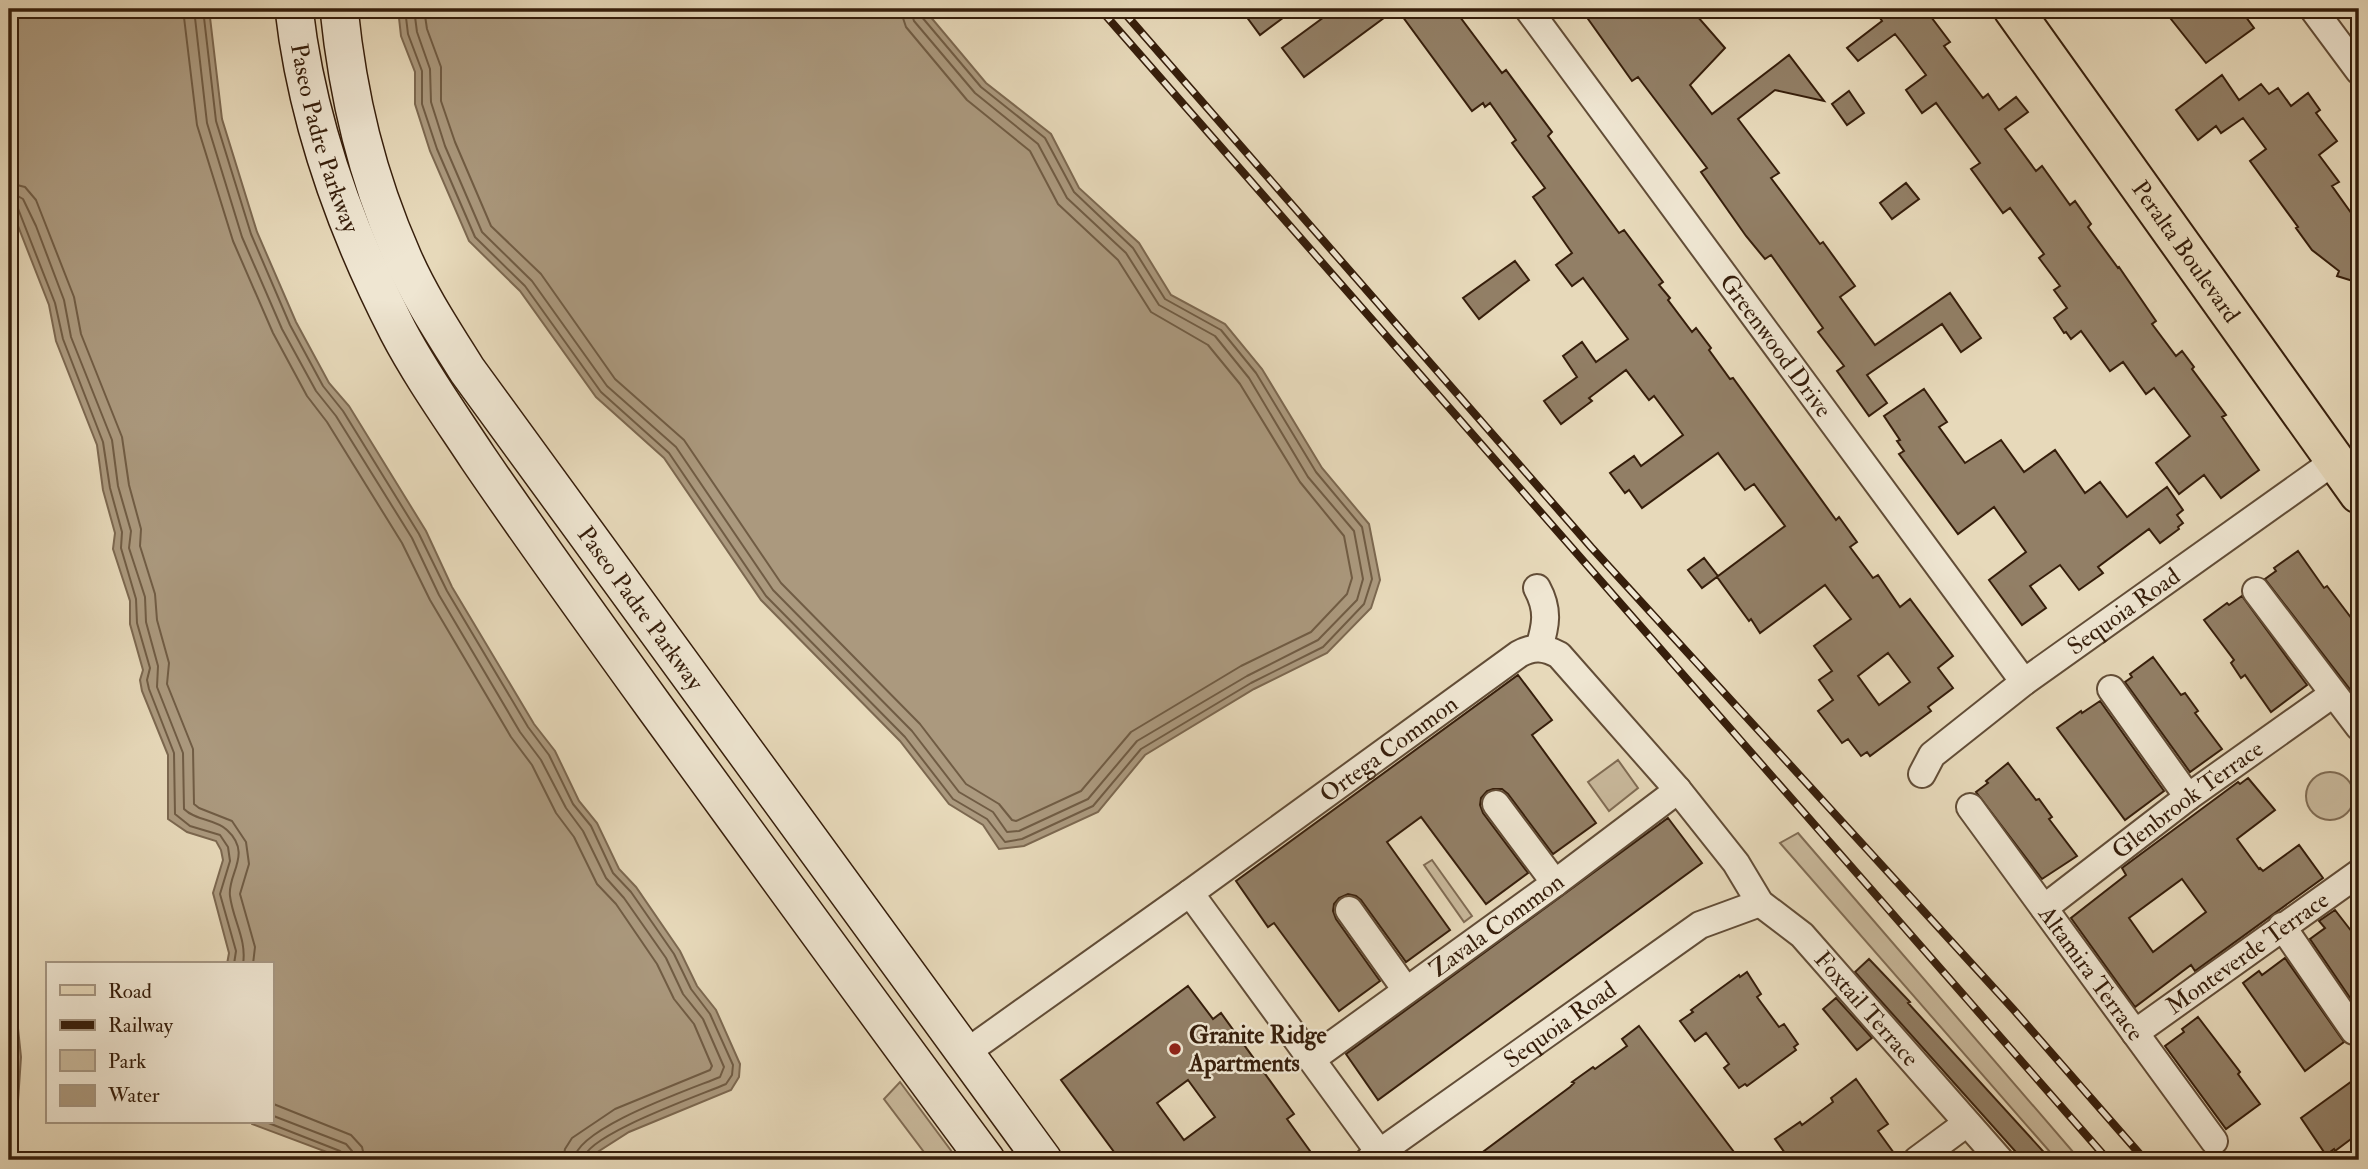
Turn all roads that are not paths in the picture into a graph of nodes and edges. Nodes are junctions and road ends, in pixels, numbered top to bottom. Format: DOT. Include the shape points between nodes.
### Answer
graph roads {
  1 [pos="294,9"];
  2 [pos="339,9"];
  3 [pos="1528,9"];
  4 [pos="2013,9"];
  5 [pos="2313,9"];
  6 [pos="2359,71"];
  7 [pos="2336,460"];
  8 [pos="2359,494"];
  9 [pos="1537,588"];
  10 [pos="2256,592"];
  11 [pos="1539,648"];
  12 [pos="2024,682"];
  13 [pos="2111,690"];
  14 [pos="2333,694"];
  15 [pos="2359,727"];
  16 [pos="1922,774"];
  17 [pos="1678,790"];
  18 [pos="2188,797"];
  19 [pos="1496,804"];
  20 [pos="1970,807"];
  21 [pos="2359,873"];
  22 [pos="1555,883"];
  23 [pos="1190,892"];
  24 [pos="1760,903"];
  25 [pos="2044,908"];
  26 [pos="1349,910"];
  27 [pos="2282,926"];
  28 [pos="1406,990"];
  29 [pos="2354,1031"];
  30 [pos="2136,1033"];
  31 [pos="964,1054"];
  32 [pos="1312,1059"];
  33 [pos="1967,1123"];
  34 [pos="2214,1141"];
  35 [pos="1374,1156"];
  36 [pos="986,1160"];
  37 [pos="1043,1160"];
  38 [pos="1917,1160"];
  39 [pos="2000,1160"];
  1 -- 36 [label="main road, Paseo Padre Parkway" via="308,93 329,172 358,248 400,335 523,525"];
  2 -- 31 [label="main road, Paseo Padre Parkway" via="353,110 378,196 403,259 433,316 475,381"];
  3 -- 12 [label="street, Greenwood Drive"];
  4 -- 7 [label="main road, Peralta Boulevard"];
  5 -- 6 [label="street"];
  7 -- 8 [label="main road, Peralta Boulevard"];
  7 -- 12 [label="street, Sequoia Road"];
  9 -- 11 [label="street" via="1547,613"];
  10 -- 14 [label="street"];
  11 -- 17 [label="street" via="1559,655"];
  11 -- 23 [label="street, Ortega Common" via="1519,653"];
  12 -- 16 [label="street, Sequoia Road" via="1932,755"];
  13 -- 18 [label="street"];
  14 -- 15 [label="street"];
  14 -- 18 [label="street, Glenbrook Terrace"];
  17 -- 22 [label="street, Zavala Common"];
  17 -- 24 [label="street" via="1737,863"];
  18 -- 25 [label="street, Glenbrook Terrace"];
  19 -- 22 [label="street"];
  20 -- 25 [label="street, Altamira Terrace"];
  21 -- 27 [label="street, Monteverde Terrace"];
  22 -- 28 [label="street, Zavala Common"];
  23 -- 31 [label="street, Ortega Common"];
  23 -- 32 [label="street"];
  24 -- 33 [label="street, Foxtail Terrace" via="1802,934"];
  24 -- 35 [label="street, Sequoia Road" via="1700,925"];
  25 -- 30 [label="street, Altamira Terrace"];
  26 -- 28 [label="street"];
  27 -- 29 [label="street"];
  27 -- 30 [label="street, Monteverde Terrace"];
  28 -- 32 [label="street, Zavala Common"];
  30 -- 34 [label="street, Altamira Terrace"];
  31 -- 37 [label="main road, Paseo Padre Parkway"];
  32 -- 35 [label="street"];
  33 -- 38 [label="street"];
  33 -- 39 [label="street, Foxtail Terrace"];
}
